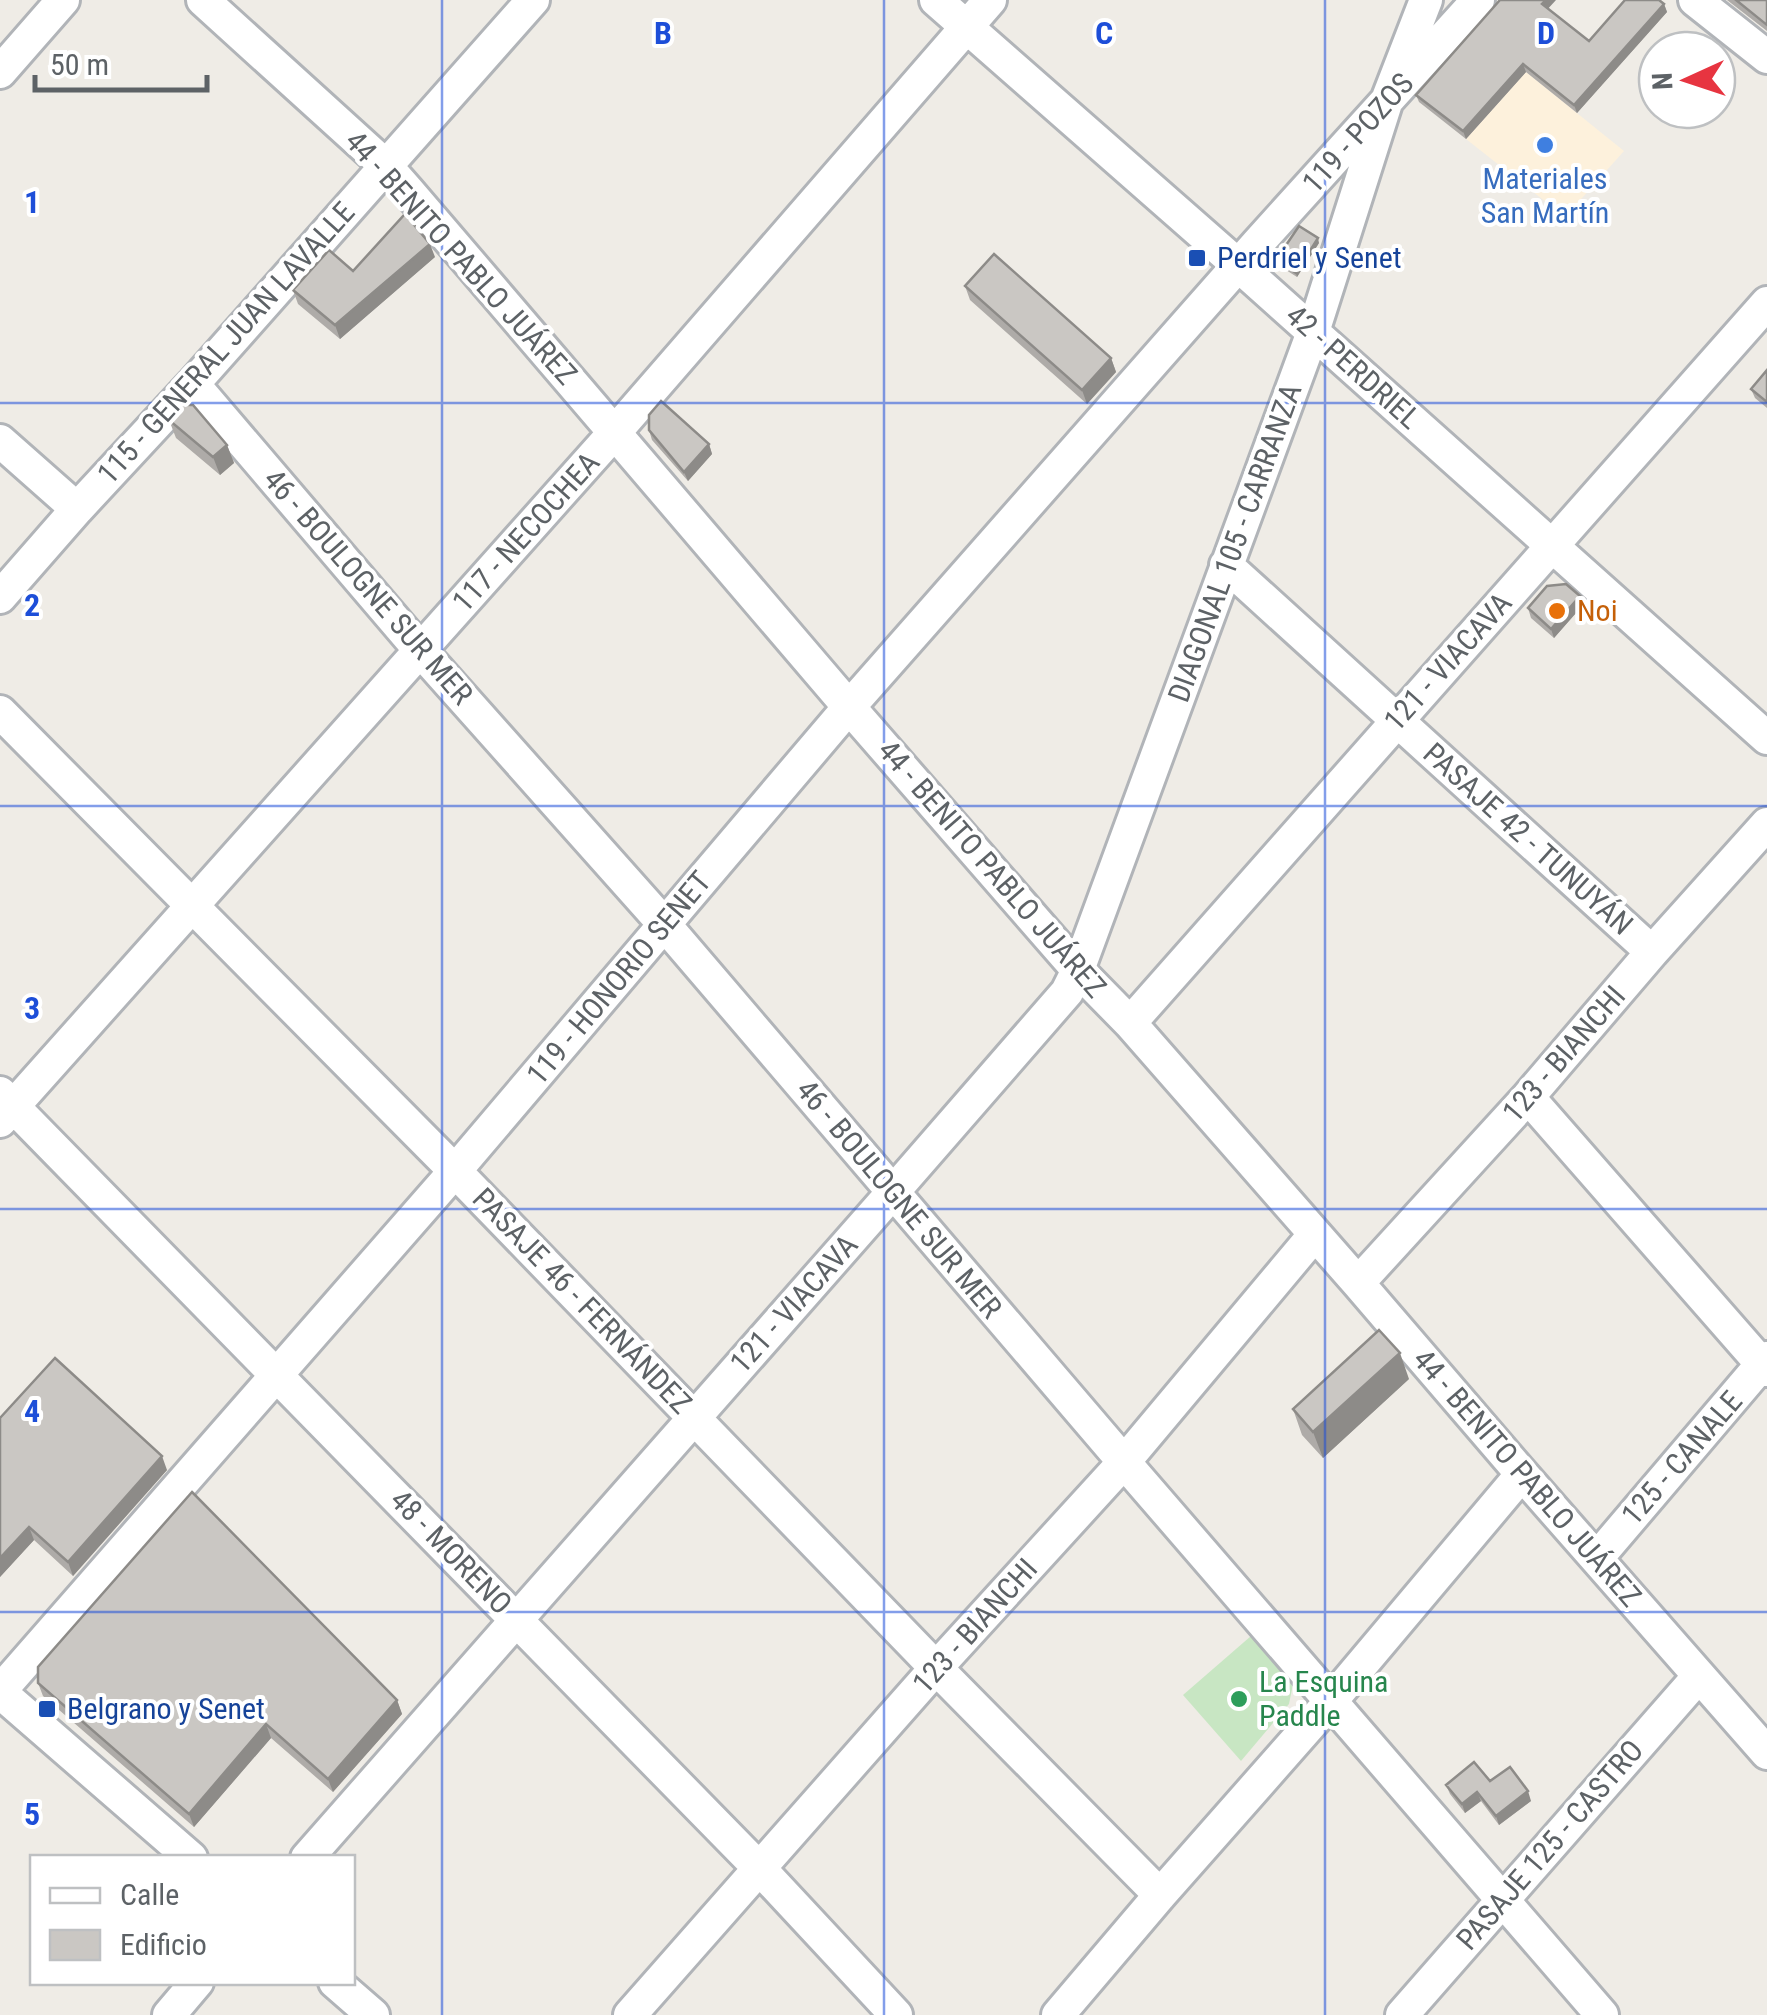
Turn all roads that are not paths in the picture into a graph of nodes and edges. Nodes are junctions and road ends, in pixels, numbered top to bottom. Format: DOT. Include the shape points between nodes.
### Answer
graph roads {
  1 [pos="63,0"];
  2 [pos="203,0"];
  3 [pos="533,0"];
  4 [pos="936,0"];
  5 [pos="990,0"];
  6 [pos="1426,0"];
  7 [pos="1478,0"];
  8 [pos="1696,0"];
  9 [pos="966,27"];
  10 [pos="1767,57"];
  11 [pos="0,72"];
  12 [pos="1386,102"];
  13 [pos="386,166"];
  14 [pos="1240,266"];
  15 [pos="1767,302"];
  16 [pos="1313,332"];
  17 [pos="194,384"];
  18 [pos="616,432"];
  19 [pos="0,441"];
  20 [pos="77,508"];
  21 [pos="1552,545"];
  22 [pos="1226,564"];
  23 [pos="0,597"];
  24 [pos="420,650"];
  25 [pos="849,707"];
  26 [pos="0,712"];
  27 [pos="1397,718"];
  28 [pos="1767,738"];
  29 [pos="1767,824"];
  30 [pos="191,907"];
  31 [pos="664,924"];
  32 [pos="1652,952"];
  33 [pos="1078,970"];
  34 [pos="1130,1023"];
  35 [pos="1528,1098"];
  36 [pos="4,1107"];
  37 [pos="455,1171"];
  38 [pos="894,1192"];
  39 [pos="1316,1234"];
  40 [pos="1358,1282"];
  41 [pos="1765,1364"];
  42 [pos="277,1376"];
  43 [pos="694,1416"];
  44 [pos="1124,1462"];
  45 [pos="1522,1474"];
  46 [pos="1597,1558"];
  47 [pos="516,1619"];
  48 [pos="936,1668"];
  49 [pos="1698,1676"];
  50 [pos="0,1692"];
  51 [pos="1331,1702"];
  52 [pos="1767,1753"];
  53 [pos="188,1855"];
  54 [pos="310,1855"];
  55 [pos="760,1869"];
  56 [pos="1160,1895"];
  57 [pos="1501,1900"];
  58 [pos="194,1985"];
  59 [pos="338,1985"];
  60 [pos="169,2015"];
  61 [pos="373,2015"];
  62 [pos="630,2015"];
  63 [pos="896,2015"];
  64 [pos="1058,2015"];
  65 [pos="1402,2015"];
  66 [pos="1602,2015"];
  1 -- 11 [label="street"];
  2 -- 13 [label="street, 44 - BENITO PABLO JUÁREZ"];
  3 -- 13 [label="street, 115 - GENERAL JUAN LAVALLE"];
  4 -- 9 [label="street, 42 - PERDRIEL"];
  5 -- 9 [label="street, 117 - NECOCHEA"];
  6 -- 12 [label="street, DIAGONAL 105 - CARRANZA"];
  7 -- 12 [label="street, 119 - POZOS"];
  8 -- 10 [label="street"];
  9 -- 14 [label="street, 42 - PERDRIEL"];
  9 -- 18 [label="street, 117 - NECOCHEA"];
  12 -- 14 [label="street, 119 - POZOS"];
  12 -- 16 [label="street, DIAGONAL 105 - CARRANZA"];
  13 -- 17 [label="street, 115 - GENERAL JUAN LAVALLE"];
  13 -- 18 [label="street, 44 - BENITO PABLO JUÁREZ"];
  14 -- 16 [label="street, 42 - PERDRIEL"];
  14 -- 25 [label="street, 119 - HONORIO SENET"];
  15 -- 21 [label="street, 121 - VIACAVA"];
  16 -- 21 [label="street, 42 - PERDRIEL"];
  16 -- 22 [label="street, DIAGONAL 105 - CARRANZA"];
  17 -- 20 [label="street, 115 - GENERAL JUAN LAVALLE"];
  17 -- 24 [label="street, 46 - BOULOGNE SUR MER"];
  18 -- 24 [label="street, 117 - NECOCHEA"];
  18 -- 25 [label="street, 44 - BENITO PABLO JUÁREZ"];
  19 -- 20 [label="street"];
  20 -- 23 [label="street, 115 - GENERAL JUAN LAVALLE"];
  21 -- 27 [label="street, 121 - VIACAVA"];
  21 -- 28 [label="street, 42 - PERDRIEL"];
  22 -- 27 [label="street, PASAJE 42 - TUNUYÁN"];
  22 -- 33 [label="street, DIAGONAL 105 - CARRANZA"];
  24 -- 30 [label="street, 117 - NECOCHEA"];
  24 -- 31 [label="street, 46 - BOULOGNE SUR MER"];
  25 -- 31 [label="street, 119 - HONORIO SENET"];
  25 -- 33 [label="street, 44 - BENITO PABLO JUÁREZ"];
  26 -- 30 [label="street, PASAJE 46 - FERNÁNDEZ"];
  27 -- 32 [label="street, PASAJE 42 - TUNUYÁN"];
  27 -- 34 [label="street, 121 - VIACAVA"];
  29 -- 32 [label="street, 123 - BIANCHI"];
  30 -- 36 [label="street, 117 - NECOCHEA"];
  30 -- 37 [label="street, PASAJE 46 - FERNÁNDEZ"];
  31 -- 37 [label="street, 119 - HONORIO SENET"];
  31 -- 38 [label="street, 46 - BOULOGNE SUR MER"];
  32 -- 35 [label="street, 123 - BIANCHI"];
  33 -- 34 [label="street, 44 - BENITO PABLO JUÁREZ"];
  33 -- 38 [label="street, 121 - VIACAVA"];
  34 -- 39 [label="street, 44 - BENITO PABLO JUÁREZ"];
  35 -- 40 [label="street, 123 - BIANCHI"];
  35 -- 41 [label="street"];
  36 -- 42 [label="street, 48 - MORENO"];
  37 -- 42 [label="street, 119 - HONORIO SENET"];
  37 -- 43 [label="street, PASAJE 46 - FERNÁNDEZ"];
  38 -- 43 [label="street, 121 - VIACAVA"];
  38 -- 44 [label="street, 46 - BOULOGNE SUR MER"];
  39 -- 40 [label="street, 44 - BENITO PABLO JUÁREZ"];
  39 -- 44 [label="street, 123 - BIANCHI"];
  40 -- 45 [label="street, 44 - BENITO PABLO JUÁREZ"];
  41 -- 46 [label="street, 125 - CANALE"];
  42 -- 47 [label="street, 48 - MORENO"];
  42 -- 50 [label="street, 119 - HONORIO SENET"];
  43 -- 47 [label="street, 121 - VIACAVA"];
  43 -- 48 [label="street, PASAJE 46 - FERNÁNDEZ"];
  44 -- 48 [label="street, 123 - BIANCHI"];
  44 -- 51 [label="street, 46 - BOULOGNE SUR MER"];
  45 -- 46 [label="street, 44 - BENITO PABLO JUÁREZ"];
  45 -- 51 [label="street"];
  46 -- 49 [label="street, 44 - BENITO PABLO JUÁREZ"];
  47 -- 54 [label="street, 121 - VIACAVA"];
  47 -- 55 [label="street, 48 - MORENO"];
  48 -- 55 [label="street, 123 - BIANCHI"];
  48 -- 56 [label="street, PASAJE 46 - FERNÁNDEZ"];
  49 -- 52 [label="street, 44 - BENITO PABLO JUÁREZ"];
  49 -- 57 [label="street, PASAJE 125 - CASTRO"];
  50 -- 53 [label="street"];
  51 -- 56 [label="street"];
  51 -- 57 [label="street, 46 - BOULOGNE SUR MER"];
  55 -- 62 [label="street, 123 - BIANCHI"];
  55 -- 63 [label="street, 48 - MORENO"];
  56 -- 64 [label="street"];
  57 -- 65 [label="street, PASAJE 125 - CASTRO"];
  57 -- 66 [label="street, 46 - BOULOGNE SUR MER"];
  58 -- 60 [label="street"];
  59 -- 61 [label="street"];
}
